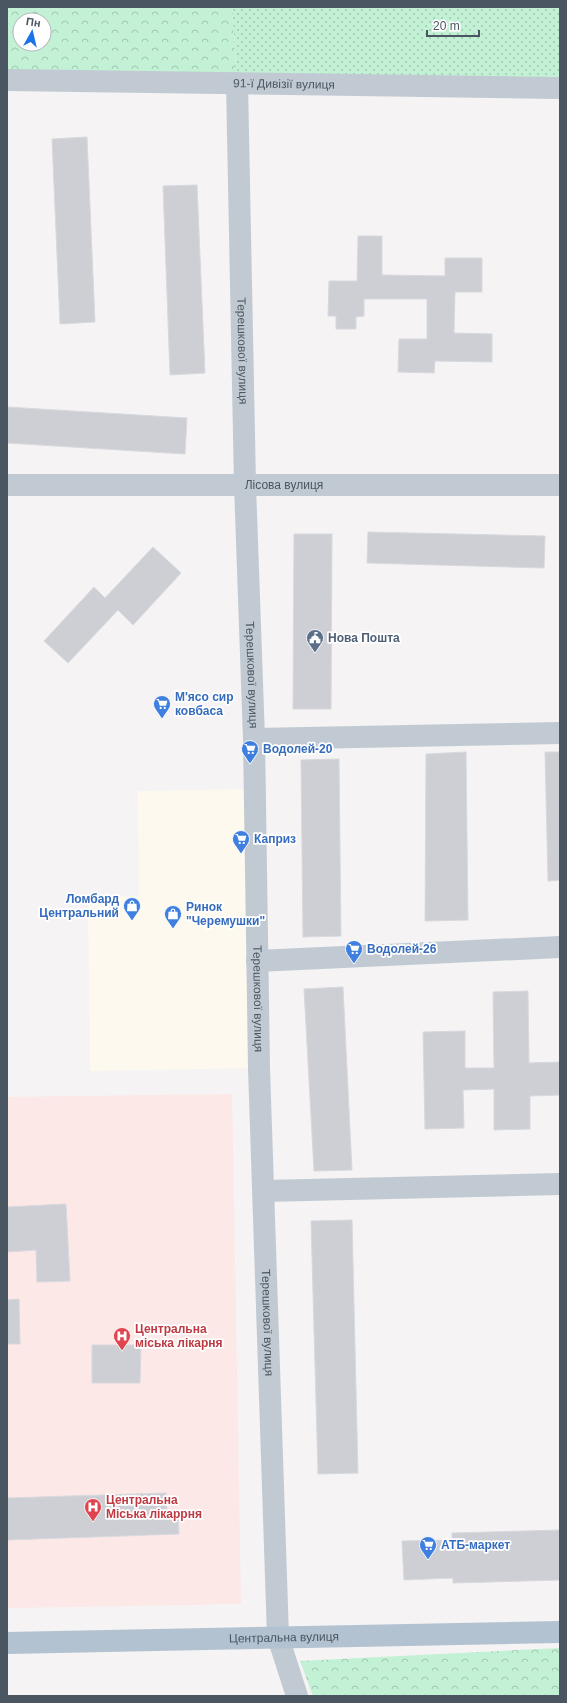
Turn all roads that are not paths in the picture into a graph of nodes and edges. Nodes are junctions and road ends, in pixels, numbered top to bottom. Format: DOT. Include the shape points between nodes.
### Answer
graph roads {
  1 [pos="7,80"];
  2 [pos="237,83"];
  3 [pos="560,88"];
  4 [pos="7,485"];
  5 [pos="244,485"];
  6 [pos="560,485"];
  7 [pos="560,733"];
  8 [pos="254,739"];
  9 [pos="560,946"];
  10 [pos="258,961"];
  11 [pos="560,1184"];
  12 [pos="264,1191"];
  13 [pos="560,1632"];
  14 [pos="278,1637"];
  15 [pos="7,1643"];
  16 [pos="296,1696"];
  1 -- 2 [label="street, 91-ї Дивізії вулиця"];
  2 -- 3 [label="street, 91-ї Дивізії вулиця"];
  2 -- 5 [label="street, Терешкової вулиця"];
  4 -- 5 [label="street, Лісова вулиця"];
  5 -- 6 [label="street, Лісова вулиця"];
  5 -- 8 [label="street, Терешкової вулиця"];
  7 -- 8 [label="street"];
  8 -- 10 [label="street, Терешкової вулиця"];
  9 -- 10 [label="street"];
  10 -- 12 [label="street, Терешкової вулиця"];
  11 -- 12 [label="street"];
  12 -- 14 [label="street, Терешкової вулиця"];
  13 -- 14 [label="main road, Центральна вулиця"];
  14 -- 15 [label="main road, Центральна вулиця"];
  14 -- 16 [label="street, Терешкової вулиця"];
}
